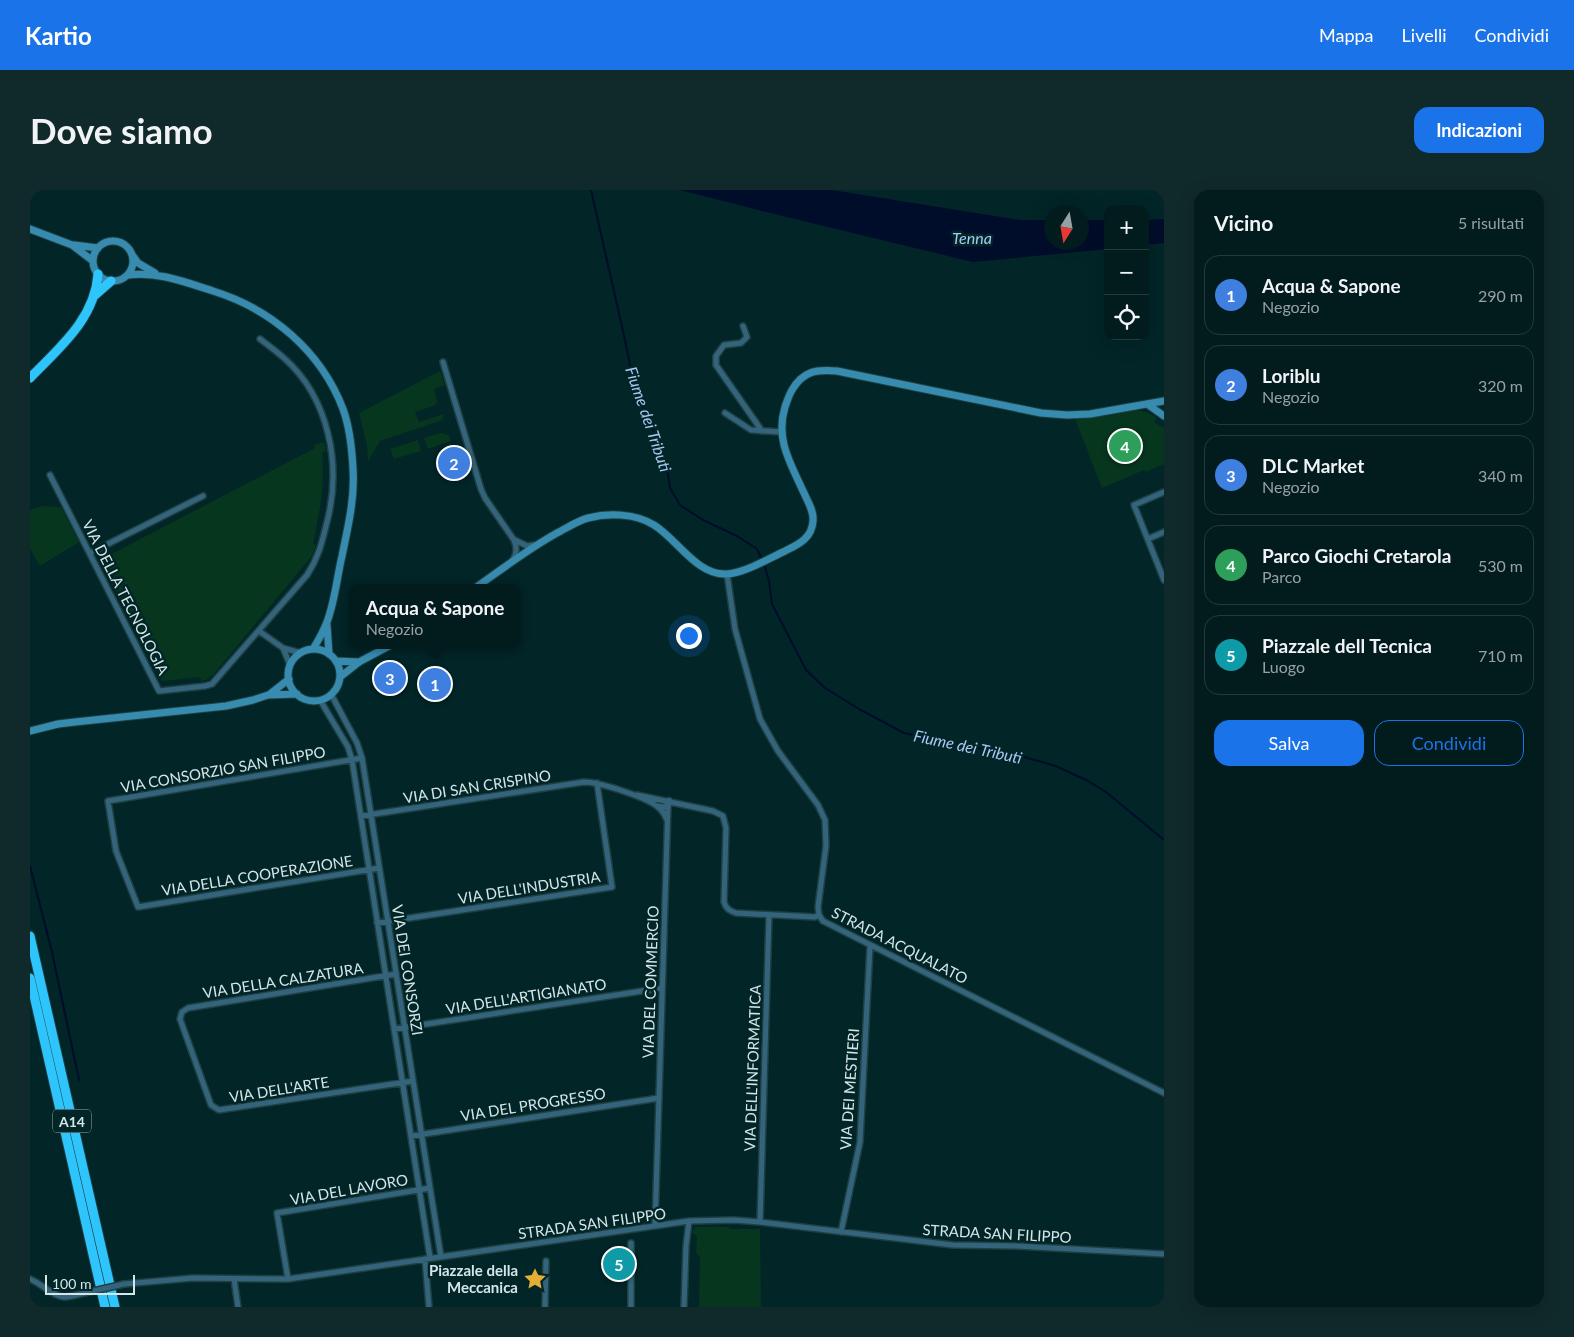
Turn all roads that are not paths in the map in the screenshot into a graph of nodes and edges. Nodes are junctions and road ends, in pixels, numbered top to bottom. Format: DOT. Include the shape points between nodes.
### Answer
graph roads {
  1 [pos="30,229"];
  2 [pos="72,245"];
  3 [pos="98,248"];
  4 [pos="133,256"];
  5 [pos="93,261"];
  6 [pos="98,274"];
  7 [pos="128,275"];
  8 [pos="158,275"];
  9 [pos="110,281"];
  10 [pos="95,295"];
  11 [pos="743,326"];
  12 [pos="260,339"];
  13 [pos="443,362"];
  14 [pos="30,378"];
  15 [pos="1162,401"];
  16 [pos="1146,404"];
  17 [pos="725,413"];
  18 [pos="1162,415"];
  19 [pos="762,431"];
  20 [pos="781,432"];
  21 [pos="50,475"];
  22 [pos="1164,492"];
  23 [pos="203,496"];
  24 [pos="1164,532"];
  25 [pos="1148,539"];
  26 [pos="538,544"];
  27 [pos="519,546"];
  28 [pos="528,551"];
  29 [pos="90,553"];
  30 [pos="511,562"];
  31 [pos="726,574"];
  32 [pos="1164,580"];
  33 [pos="481,584"];
  34 [pos="327,622"];
  35 [pos="259,631"];
  36 [pos="283,648"];
  37 [pos="313,649"];
  38 [pos="383,649"];
  39 [pos="301,653"];
  40 [pos="329,654"];
  41 [pos="336,661"];
  42 [pos="359,662"];
  43 [pos="290,665"];
  44 [pos="340,677"];
  45 [pos="289,680"];
  46 [pos="297,694"];
  47 [pos="331,694"];
  48 [pos="268,695"];
  49 [pos="320,700"];
  50 [pos="30,732"];
  51 [pos="362,758"];
  52 [pos="352,760"];
  53 [pos="597,783"];
  54 [pos="631,794"];
  55 [pos="669,803"];
  56 [pos="657,806"];
  57 [pos="370,815"];
  58 [pos="360,816"];
  59 [pos="668,820"];
  60 [pos="379,868"];
  61 [pos="369,870"];
  62 [pos="138,907"];
  63 [pos="769,915"];
  64 [pos="819,915"];
  65 [pos="388,922"];
  66 [pos="377,923"];
  67 [pos="30,936"];
  68 [pos="870,946"];
  69 [pos="396,974"];
  70 [pos="386,976"];
  71 [pos="30,978"];
  72 [pos="662,988"];
  73 [pos="180,1018"];
  74 [pos="404,1027"];
  75 [pos="394,1029"];
  76 [pos="413,1081"];
  77 [pos="402,1083"];
  78 [pos="1164,1093"];
  79 [pos="658,1098"];
  80 [pos="422,1134"];
  81 [pos="411,1136"];
  82 [pos="430,1188"];
  83 [pos="419,1190"];
  84 [pos="689,1221"];
  85 [pos="760,1222"];
  86 [pos="655,1226"];
  87 [pos="841,1232"];
  88 [pos="631,1243"];
  89 [pos="1164,1254"];
  90 [pos="441,1257"];
  91 [pos="428,1259"];
  92 [pos="546,1261"];
  93 [pos="30,1279"];
  94 [pos="234,1279"];
  95 [pos="288,1279"];
  96 [pos="104,1307"];
  97 [pos="115,1307"];
  98 [pos="238,1307"];
  99 [pos="429,1307"];
  100 [pos="545,1307"];
  101 [pos="632,1307"];
  102 [pos="684,1307"];
  1 -- 2 [label="main road"];
  2 -- 3 [label="main road"];
  2 -- 5 [label="main road"];
  3 -- 4 [label="main road" via="109,242 121,243"];
  3 -- 5 [label="main road"];
  4 -- 7 [label="main road"];
  4 -- 8 [label="main road" via="138,263"];
  5 -- 6 [label="main road"];
  6 -- 9 [label="main road"];
  6 -- 10 [label="highway"];
  7 -- 8 [label="main road"];
  7 -- 9 [label="main road"];
  8 -- 34 [label="main road" via="226,295 270,318 294,337 317,362 332,385 344,411 353,471 352,501"];
  9 -- 10 [label="highway"];
  10 -- 14 [label="highway" via="76,330"];
  11 -- 19 [label="street" via="747,337 741,342 724,345 716,356 716,365"];
  12 -- 35 [label="street, VIA DELLA TECNOLOGIA" via="285,358 312,393 328,433 334,474 328,517 316,562"];
  13 -- 27 [label="street" via="481,488"];
  15 -- 16 [label="main road"];
  15 -- 18 [label="main road" via="1159,409"];
  16 -- 18 [label="main road"];
  16 -- 20 [label="main road" via="1090,414 1041,413 823,370 808,374 796,383 784,412"];
  17 -- 19 [label="street" via="752,430"];
  19 -- 20 [label="street"];
  20 -- 31 [label="main road" via="784,450 812,508 809,535 802,543 777,555"];
  21 -- 29 [label="street, VIA DELLA TECNOLOGIA"];
  22 -- 25 [label="street" via="1134,505"];
  23 -- 29 [label="street"];
  24 -- 25 [label="street"];
  25 -- 32 [label="street"];
  26 -- 27 [label="street"];
  26 -- 28 [label="main road"];
  26 -- 31 [label="main road" via="586,519 622,515 654,524 698,564"];
  27 -- 28 [label="street" via="523,552"];
  27 -- 30 [label="street"];
  28 -- 30 [label="main road"];
  29 -- 35 [label="street, VIA DELLA TECNOLOGIA" via="159,691 212,684"];
  30 -- 33 [label="main road"];
  31 -- 64 [label="street, STRADA ACQUALATO" via="735,630 760,719 825,820 826,846"];
  34 -- 37 [label="main road"];
  34 -- 40 [label="main road"];
  35 -- 36 [label="street"];
  36 -- 39 [label="street"];
  36 -- 43 [label="street"];
  37 -- 39 [label="main road"];
  37 -- 40 [label="main road"];
  38 -- 42 [label="main road"];
  39 -- 43 [label="main road"];
  40 -- 41 [label="main road"];
  41 -- 42 [label="main road"];
  41 -- 44 [label="main road"];
  42 -- 44 [label="main road"];
  43 -- 45 [label="main road"];
  44 -- 47 [label="main road"];
  45 -- 46 [label="main road"];
  45 -- 48 [label="main road"];
  46 -- 48 [label="main road"];
  46 -- 49 [label="main road"];
  47 -- 49 [label="main road"];
  47 -- 51 [label="street, VIA DEI CONSORZI"];
  48 -- 50 [label="main road" via="226,706 58,724"];
  49 -- 52 [label="street, VIA DEI CONSORZI" via="348,747"];
  51 -- 52 [label="street, VIA CONSORZIO SAN FILIPPO"];
  51 -- 57 [label="street, VIA DEI CONSORZI"];
  52 -- 58 [label="street, VIA DEI CONSORZI"];
  52 -- 62 [label="street, VIA CONSORZIO SAN FILIPPO" via="108,801 116,851"];
  53 -- 54 [label="street"];
  53 -- 57 [label="street, VIA DI SAN CRISPINO" via="584,782"];
  53 -- 65 [label="street, VIA DELL'INDUSTRIA" via="612,887"];
  54 -- 55 [label="street"];
  54 -- 56 [label="street"];
  55 -- 56 [label="street"];
  55 -- 59 [label="street, VIA DEL COMMERCIO"];
  55 -- 63 [label="street" via="713,811 723,816 726,828 725,906 736,913"];
  56 -- 59 [label="street"];
  57 -- 58 [label="street, VIA DI SAN CRISPINO"];
  57 -- 60 [label="street, VIA DEI CONSORZI"];
  58 -- 61 [label="street, VIA DEI CONSORZI"];
  59 -- 72 [label="street, VIA DEL COMMERCIO"];
  60 -- 61 [label="street, VIA DELLA COOPERAZIONE"];
  60 -- 65 [label="street, VIA DEI CONSORZI"];
  61 -- 62 [label="street, VIA DELLA COOPERAZIONE"];
  61 -- 66 [label="street, VIA DEI CONSORZI"];
  63 -- 64 [label="street"];
  63 -- 85 [label="street, VIA DELL'INFORMATICA"];
  64 -- 68 [label="street, STRADA ACQUALATO" via="828,925"];
  65 -- 66 [label="street, VIA DELL'INDUSTRIA"];
  65 -- 69 [label="street, VIA DEI CONSORZI"];
  66 -- 70 [label="street, VIA DEI CONSORZI"];
  67 -- 97 [label="highway, A14"];
  68 -- 78 [label="street, STRADA ACQUALATO"];
  68 -- 87 [label="street, VIA DEI MESTIERI" via="860,1142"];
  69 -- 70 [label="street, VIA DELLA CALZATURA"];
  69 -- 74 [label="street, VIA DEI CONSORZI"];
  70 -- 73 [label="street, VIA DELLA CALZATURA" via="188,1008"];
  70 -- 75 [label="street, VIA DEI CONSORZI"];
  71 -- 96 [label="highway, A14"];
  72 -- 74 [label="street, VIA DELL'ARTIGIANATO"];
  72 -- 79 [label="street, VIA DEL COMMERCIO"];
  73 -- 77 [label="street, VIA DELL'ARTE" via="211,1106 219,1110"];
  74 -- 75 [label="street, VIA DELL'ARTIGIANATO"];
  74 -- 76 [label="street, VIA DEI CONSORZI"];
  75 -- 77 [label="street, VIA DEI CONSORZI"];
  76 -- 77 [label="street, VIA DELL'ARTE"];
  76 -- 80 [label="street, VIA DEI CONSORZI"];
  77 -- 81 [label="street, VIA DEI CONSORZI"];
  79 -- 80 [label="street, VIA DEL PROGRESSO"];
  79 -- 86 [label="street, VIA DEL COMMERCIO"];
  80 -- 81 [label="street, VIA DEL PROGRESSO"];
  80 -- 82 [label="street, VIA DEI CONSORZI"];
  81 -- 83 [label="street, VIA DEI CONSORZI"];
  82 -- 83 [label="street, VIA DEL LAVORO"];
  82 -- 90 [label="street, VIA DEI CONSORZI"];
  83 -- 91 [label="street, VIA DEI CONSORZI"];
  83 -- 95 [label="street, VIA DEL LAVORO" via="277,1213"];
  84 -- 85 [label="street, STRADA SAN FILIPPO"];
  84 -- 86 [label="street, STRADA SAN FILIPPO"];
  84 -- 102 [label="street"];
  85 -- 87 [label="street, STRADA SAN FILIPPO"];
  86 -- 90 [label="street, STRADA SAN FILIPPO"];
  87 -- 89 [label="street, STRADA SAN FILIPPO" via="953,1245"];
  88 -- 101 [label="street"];
  90 -- 91 [label="street, STRADA SAN FILIPPO"];
  91 -- 95 [label="street, STRADA SAN FILIPPO"];
  91 -- 99 [label="street, VIA DEI CONSORZI"];
  92 -- 100 [label="street"];
  93 -- 94 [label="street, STRADA SAN FILIPPO, bridge" via="63,1297 124,1284 193,1278"];
  94 -- 95 [label="street, STRADA SAN FILIPPO"];
  94 -- 98 [label="street"];
}
